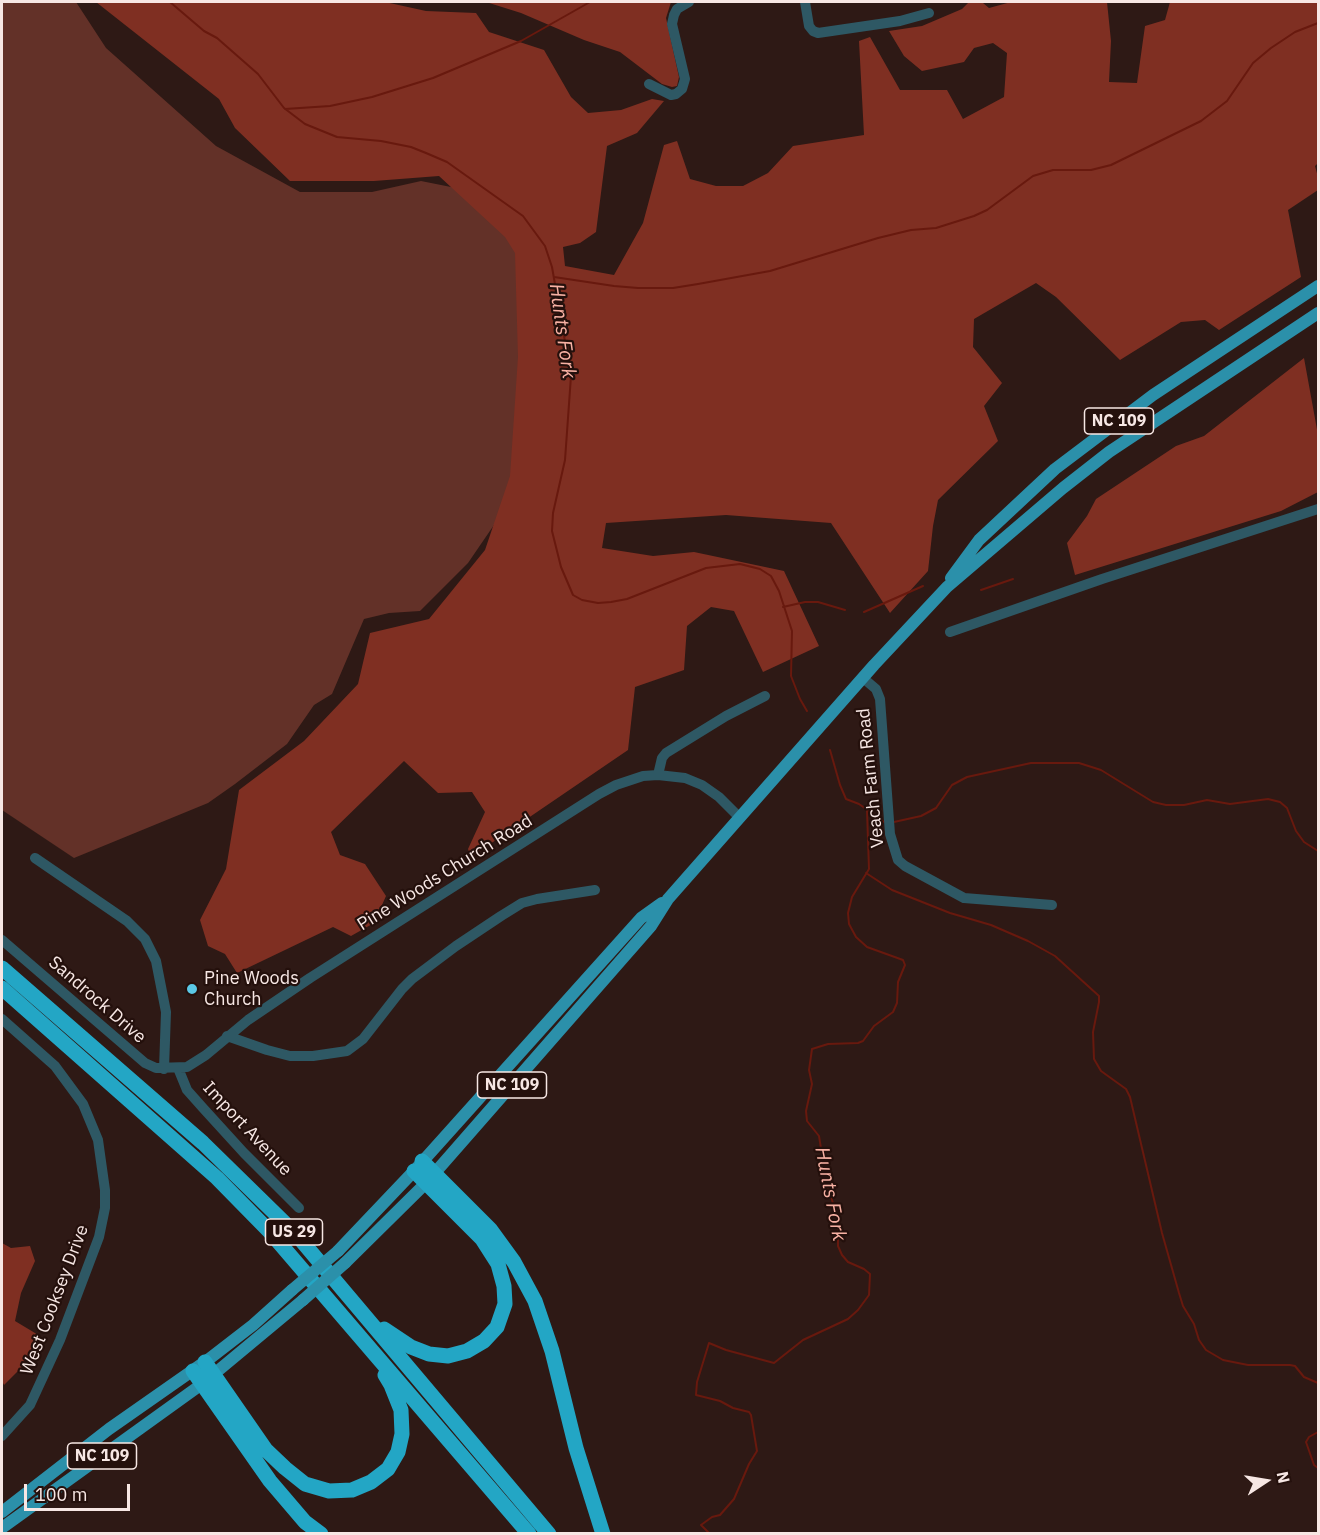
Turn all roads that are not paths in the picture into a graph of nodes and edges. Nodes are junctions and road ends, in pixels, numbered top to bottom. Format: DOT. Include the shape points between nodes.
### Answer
graph roads {
  1 [pos="688,2"];
  2 [pos="805,2"];
  3 [pos="929,13"];
  4 [pos="649,84"];
  5 [pos="1318,286"];
  6 [pos="1318,313"];
  7 [pos="1318,509"];
  8 [pos="947,587"];
  9 [pos="950,632"];
  10 [pos="863,678"];
  11 [pos="765,696"];
  12 [pos="658,775"];
  13 [pos="740,818"];
  14 [pos="35,858"];
  15 [pos="595,890"];
  16 [pos="668,899"];
  17 [pos="1053,904"];
  18 [pos="2,940"];
  19 [pos="2,969"];
  20 [pos="2,988"];
  21 [pos="2,1019"];
  22 [pos="227,1036"];
  23 [pos="178,1068"];
  24 [pos="164,1069"];
  25 [pos="418,1166"];
  26 [pos="430,1178"];
  27 [pos="299,1208"];
  28 [pos="357,1306"];
  29 [pos="361,1337"];
  30 [pos="199,1366"];
  31 [pos="208,1380"];
  32 [pos="2,1436"];
  33 [pos="2,1512"];
  34 [pos="2,1528"];
  35 [pos="321,1533"];
  36 [pos="529,1533"];
  37 [pos="549,1533"];
  38 [pos="603,1533"];
  1 -- 4 [label="street" via="678,9 672,24 685,79 682,89 671,95"];
  2 -- 3 [label="street" via="809,26 818,33"];
  5 -- 8 [label="main road, NC 109" via="1153,395 1055,469 980,540"];
  6 -- 8 [label="main road, NC 109" via="1109,452"];
  7 -- 9 [label="street"];
  8 -- 10 [label="main road, NC 109"];
  10 -- 13 [label="main road, NC 109"];
  10 -- 17 [label="street, Veach Farm Road" via="876,689 880,699 890,834 898,860 964,898"];
  11 -- 12 [label="street" via="666,753"];
  12 -- 13 [label="street, Pine Woods Church Road" via="685,778 702,785"];
  12 -- 22 [label="street, Pine Woods Church Road" via="629,779 599,794 310,978"];
  13 -- 16 [label="main road, NC 109"];
  14 -- 24 [label="street" via="127,921 146,939 156,961 165,1012"];
  15 -- 22 [label="street" via="537,898 501,916 412,979 363,1039 347,1051 290,1056"];
  16 -- 25 [label="main road, NC 109" via="641,918"];
  16 -- 26 [label="main road, NC 109" via="651,926"];
  18 -- 24 [label="street, Sandrock Drive" via="130,1052 151,1067"];
  19 -- 28 [label="highway, US 29" via="233,1170 296,1233"];
  20 -- 29 [label="highway, US 29" via="217,1178 270,1232"];
  21 -- 32 [label="street, West Cooksey Drive" via="55,1066 83,1104 98,1140 105,1190 99,1237 60,1340 30,1405"];
  22 -- 23 [label="street, Pine Woods Church Road" via="196,1063"];
  23 -- 24 [label="street, Sandrock Drive"];
  23 -- 27 [label="street, Import Avenue" via="202,1108"];
  25 -- 26 [label="highway"];
  25 -- 30 [label="main road, NC 109, bridge" via="338,1251"];
  26 -- 28 [label="highway" via="498,1264 505,1304 497,1327 467,1351 448,1356 429,1354 390,1335"];
  26 -- 31 [label="main road, NC 109, bridge" via="345,1263"];
  26 -- 38 [label="highway" via="490,1229 535,1300"];
  28 -- 37 [label="highway, US 29"];
  29 -- 31 [label="highway" via="391,1385 401,1410 402,1434 388,1469 352,1490 329,1491 305,1484 266,1450"];
  29 -- 36 [label="highway, US 29"];
  30 -- 31 [label="highway"];
  30 -- 33 [label="main road, NC 109"];
  31 -- 34 [label="main road, NC 109"];
  31 -- 35 [label="highway" via="270,1481 305,1521"];
}
